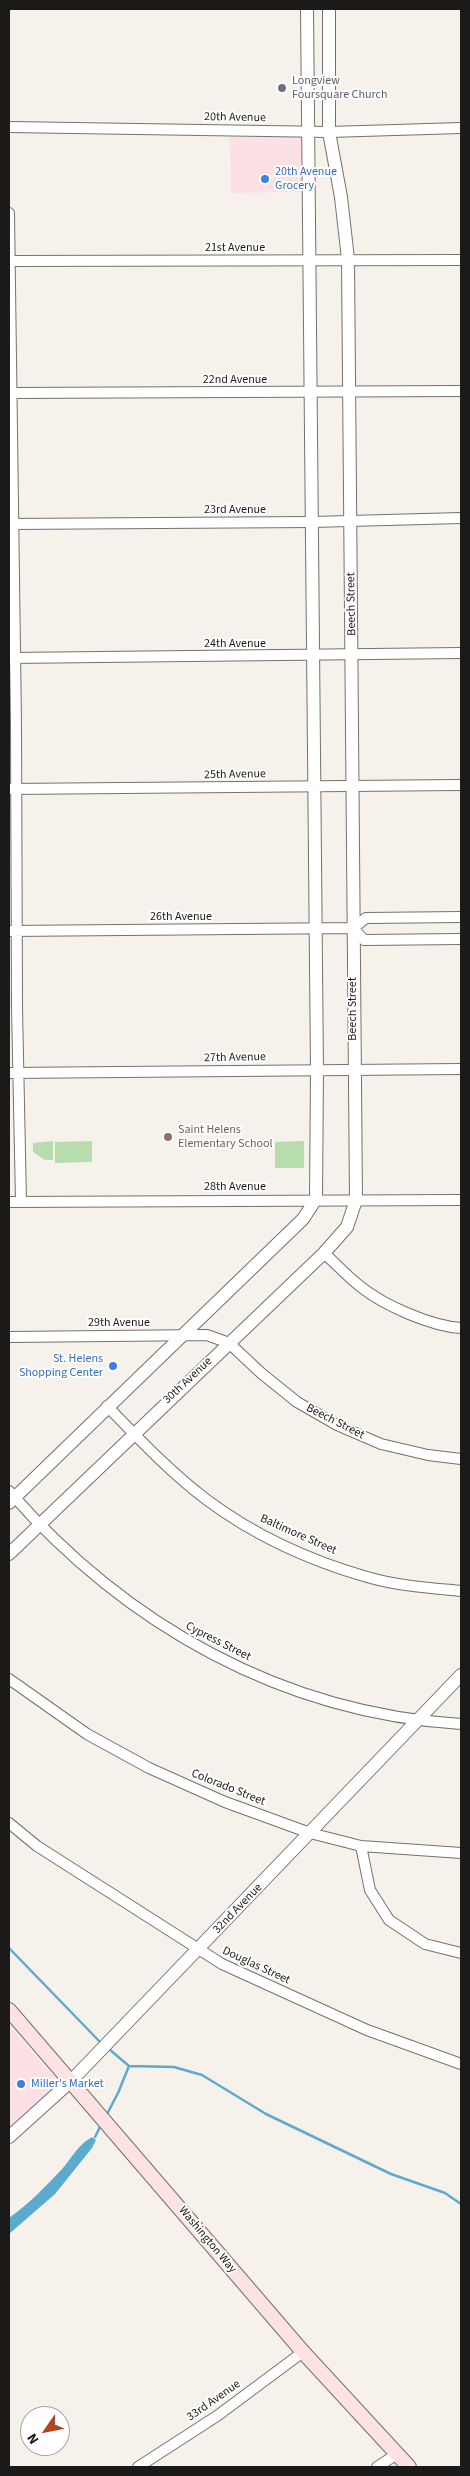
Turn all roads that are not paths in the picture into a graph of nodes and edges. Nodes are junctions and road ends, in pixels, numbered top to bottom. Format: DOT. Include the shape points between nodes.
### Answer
graph roads {
  1 [pos="307,9"];
  2 [pos="329,9"];
  3 [pos="9,127"];
  4 [pos="461,128"];
  5 [pos="308,132"];
  6 [pos="329,132"];
  7 [pos="9,214"];
  8 [pos="310,260"];
  9 [pos="348,260"];
  10 [pos="461,260"];
  11 [pos="9,262"];
  12 [pos="461,391"];
  13 [pos="311,392"];
  14 [pos="10,393"];
  15 [pos="350,393"];
  16 [pos="461,518"];
  17 [pos="351,521"];
  18 [pos="312,522"];
  19 [pos="11,524"];
  20 [pos="461,653"];
  21 [pos="313,656"];
  22 [pos="353,656"];
  23 [pos="12,658"];
  24 [pos="461,785"];
  25 [pos="314,786"];
  26 [pos="352,786"];
  27 [pos="12,789"];
  28 [pos="461,917"];
  29 [pos="316,928"];
  30 [pos="353,928"];
  31 [pos="13,931"];
  32 [pos="461,939"];
  33 [pos="461,1069"];
  34 [pos="317,1070"];
  35 [pos="354,1070"];
  36 [pos="14,1073"];
  37 [pos="316,1200"];
  38 [pos="356,1200"];
  39 [pos="461,1200"];
  40 [pos="21,1201"];
  41 [pos="9,1202"];
  42 [pos="324,1252"];
  43 [pos="461,1328"];
  44 [pos="181,1335"];
  45 [pos="9,1337"];
  46 [pos="229,1343"];
  47 [pos="107,1406"];
  48 [pos="133,1433"];
  49 [pos="461,1458"];
  50 [pos="11,1497"];
  51 [pos="40,1525"];
  52 [pos="9,1554"];
  53 [pos="461,1591"];
  54 [pos="461,1675"];
  55 [pos="9,1679"];
  56 [pos="417,1721"];
  57 [pos="461,1724"];
  58 [pos="9,1823"];
  59 [pos="310,1833"];
  60 [pos="361,1846"];
  61 [pos="461,1853"];
  62 [pos="198,1950"];
  63 [pos="461,1953"];
  64 [pos="9,2010"];
  65 [pos="461,2064"];
  66 [pos="71,2081"];
  67 [pos="9,2137"];
  68 [pos="303,2352"];
  69 [pos="397,2454"];
  70 [pos="138,2467"];
  71 [pos="377,2467"];
  72 [pos="410,2467"];
  1 -- 5 [label="street"];
  2 -- 6 [label="street, Beech Street"];
  3 -- 5 [label="street, 20th Avenue"];
  4 -- 6 [label="street, 20th Avenue"];
  5 -- 6 [label="street, 20th Avenue"];
  5 -- 8 [label="street"];
  6 -- 9 [label="street, Beech Street"];
  7 -- 11 [label="street"];
  8 -- 9 [label="street, 21st Avenue"];
  8 -- 11 [label="street, 21st Avenue"];
  8 -- 13 [label="street"];
  9 -- 10 [label="street, 21st Avenue"];
  9 -- 15 [label="street, Beech Street"];
  11 -- 14 [label="street"];
  12 -- 15 [label="street, 22nd Avenue"];
  13 -- 14 [label="street, 22nd Avenue"];
  13 -- 15 [label="street, 22nd Avenue"];
  13 -- 18 [label="street"];
  14 -- 19 [label="street"];
  15 -- 17 [label="street, Beech Street"];
  16 -- 17 [label="street, 23rd Avenue"];
  17 -- 18 [label="street, 23rd Avenue"];
  17 -- 22 [label="street, Beech Street"];
  18 -- 19 [label="street, 23rd Avenue"];
  18 -- 21 [label="street"];
  19 -- 23 [label="street"];
  20 -- 22 [label="street, 24th Avenue"];
  21 -- 22 [label="street, 24th Avenue"];
  21 -- 23 [label="street, 24th Avenue"];
  21 -- 25 [label="street"];
  22 -- 26 [label="street, Beech Street"];
  23 -- 27 [label="street"];
  24 -- 26 [label="street, 25th Avenue"];
  25 -- 26 [label="street, 25th Avenue"];
  25 -- 27 [label="street, 25th Avenue"];
  25 -- 29 [label="street"];
  26 -- 30 [label="street, Beech Street"];
  27 -- 31 [label="street"];
  28 -- 30 [label="street, 26th Avenue" via="366,918"];
  29 -- 30 [label="street, 26th Avenue"];
  29 -- 31 [label="street, 26th Avenue"];
  29 -- 34 [label="street"];
  30 -- 32 [label="street" via="364,940"];
  30 -- 35 [label="street, Beech Street"];
  31 -- 36 [label="street"];
  33 -- 35 [label="street, 27th Avenue"];
  34 -- 35 [label="street, 27th Avenue"];
  34 -- 36 [label="street, 27th Avenue"];
  34 -- 37 [label="street"];
  35 -- 38 [label="street, Beech Street"];
  36 -- 40 [label="street"];
  37 -- 38 [label="street, 28th Avenue"];
  37 -- 40 [label="street, 28th Avenue"];
  37 -- 44 [label="street" via="303,1220"];
  38 -- 39 [label="street, 28th Avenue"];
  38 -- 42 [label="street, 30th Avenue" via="346,1227"];
  40 -- 41 [label="street, 28th Avenue"];
  42 -- 43 [label="street" via="362,1288 402,1311 450,1328"];
  42 -- 46 [label="street, 30th Avenue"];
  44 -- 45 [label="street, 29th Avenue"];
  44 -- 46 [label="street, 29th Avenue" via="207,1335"];
  44 -- 47 [label="street"];
  46 -- 48 [label="street, 30th Avenue"];
  46 -- 49 [label="street, Beech Street" via="297,1402 337,1425 380,1444 428,1455"];
  47 -- 48 [label="street, Baltimore Street"];
  47 -- 50 [label="street"];
  48 -- 51 [label="street, 30th Avenue"];
  48 -- 53 [label="street, Baltimore Street" via="208,1500 257,1532 368,1577"];
  50 -- 51 [label="street, Cypress Street"];
  51 -- 52 [label="street, 30th Avenue"];
  51 -- 56 [label="street, Cypress Street" via="89,1571 143,1614 189,1643 236,1667 302,1693"];
  54 -- 56 [label="street, 32nd Avenue"];
  55 -- 59 [label="street, Colorado Street" via="87,1734 149,1768 225,1802"];
  56 -- 57 [label="street, Cypress Street"];
  56 -- 59 [label="street, 32nd Avenue"];
  58 -- 62 [label="street, Douglas Street" via="37,1846"];
  59 -- 60 [label="street, Colorado Street"];
  59 -- 62 [label="street, 32nd Avenue"];
  60 -- 61 [label="street, Colorado Street"];
  60 -- 63 [label="street" via="370,1890 389,1920 424,1944"];
  62 -- 65 [label="street, Douglas Street" via="367,2030"];
  62 -- 66 [label="street, 32nd Avenue"];
  64 -- 66 [label="main road, Washington Way"];
  66 -- 67 [label="street, 32nd Avenue"];
  66 -- 68 [label="main road, Washington Way"];
  68 -- 69 [label="main road, Washington Way"];
  68 -- 70 [label="street, 33rd Avenue" via="217,2416"];
  69 -- 71 [label="street"];
  69 -- 72 [label="main road, Washington Way"];
}
